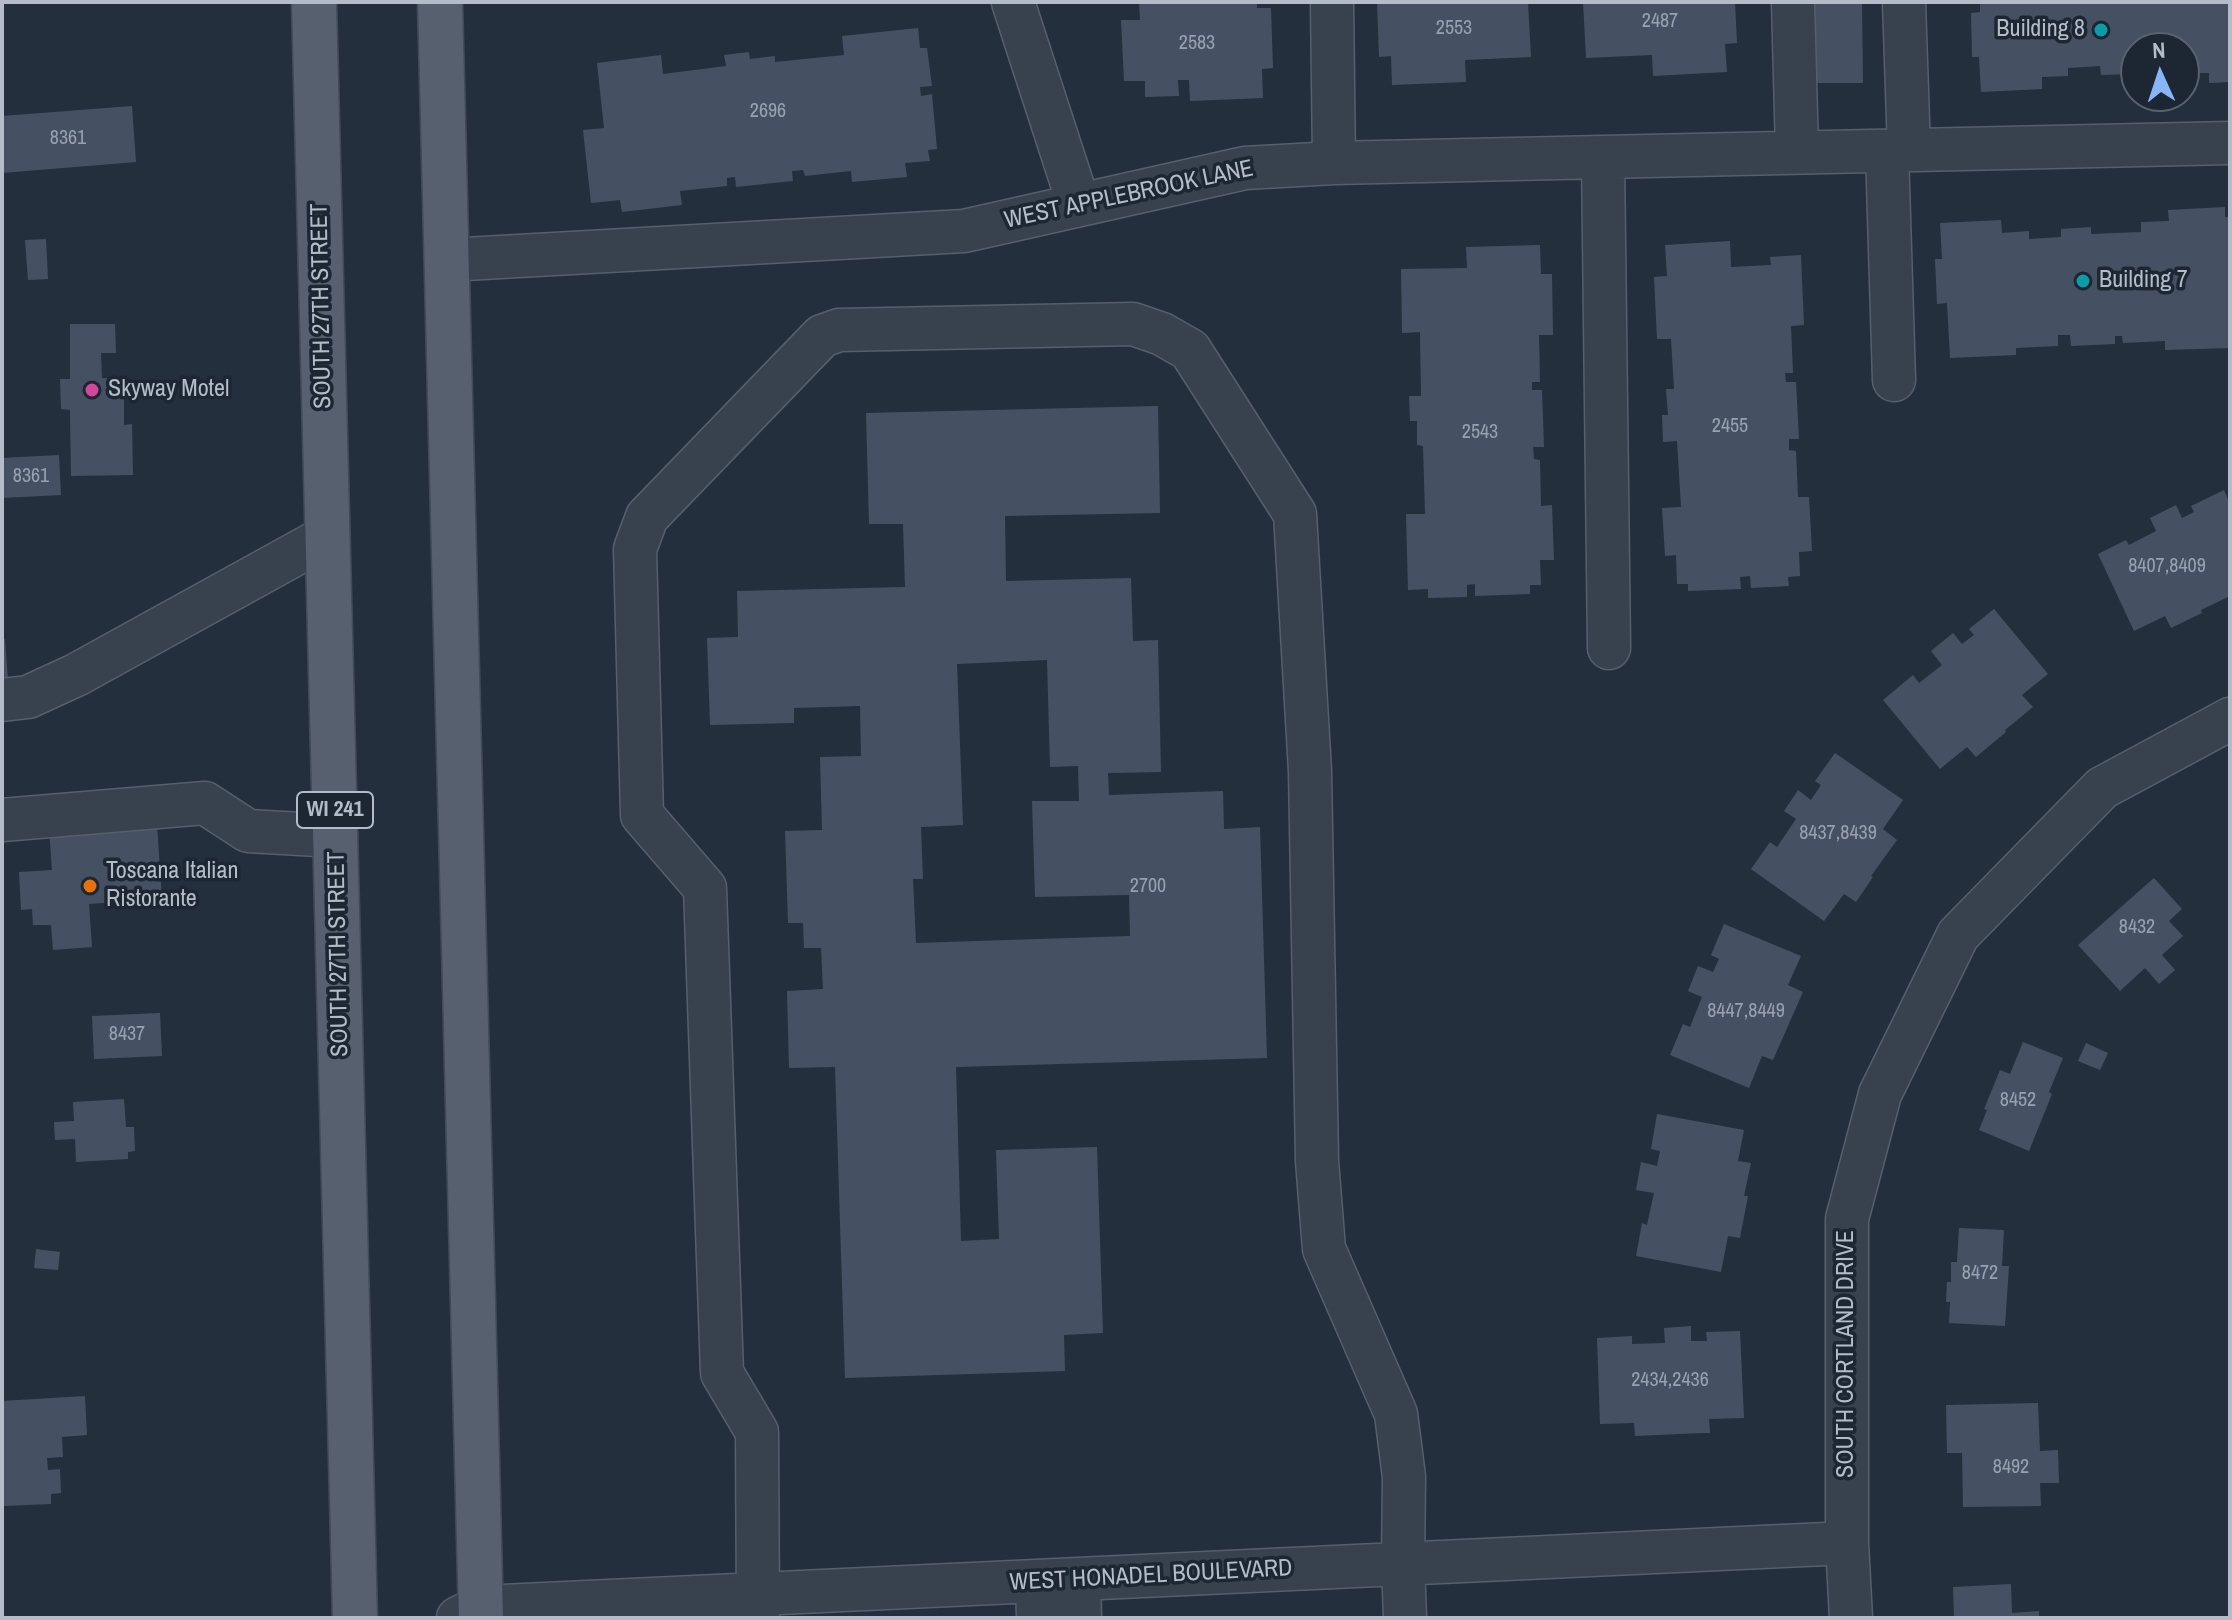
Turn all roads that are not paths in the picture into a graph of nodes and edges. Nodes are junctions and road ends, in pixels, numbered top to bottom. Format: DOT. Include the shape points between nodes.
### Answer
graph roads {
  1 [pos="314,2"];
  2 [pos="440,2"];
  3 [pos="1013,2"];
  4 [pos="1332,2"];
  5 [pos="1793,2"];
  6 [pos="1904,2"];
  7 [pos="2230,143"];
  8 [pos="1898,151"];
  9 [pos="1797,152"];
  10 [pos="1603,158"];
  11 [pos="1334,163"];
  12 [pos="1079,205"];
  13 [pos="447,260"];
  14 [pos="1894,380"];
  15 [pos="328,536"];
  16 [pos="1609,648"];
  17 [pos="2,700"];
  18 [pos="2230,719"];
  19 [pos="2,820"];
  20 [pos="336,836"];
  21 [pos="1847,1543"];
  22 [pos="1403,1564"];
  23 [pos="1080,1598"];
  24 [pos="1038,1600"];
  25 [pos="758,1606"];
  26 [pos="473,1614"];
  27 [pos="355,1618"];
  28 [pos="1405,1618"];
  29 [pos="1851,1618"];
  1 -- 15 [label="main road, SOUTH 27TH STREET / WI 241"];
  2 -- 13 [label="main road"];
  3 -- 12 [label="street"];
  4 -- 11 [label="street"];
  5 -- 9 [label="street"];
  6 -- 8 [label="street"];
  7 -- 8 [label="street, WEST APPLEBROOK LANE"];
  8 -- 9 [label="street, WEST APPLEBROOK LANE"];
  8 -- 14 [label="street"];
  9 -- 10 [label="street, WEST APPLEBROOK LANE"];
  10 -- 11 [label="street, WEST APPLEBROOK LANE"];
  10 -- 16 [label="street"];
  11 -- 12 [label="street, WEST APPLEBROOK LANE" via="1245,168"];
  12 -- 13 [label="street, WEST APPLEBROOK LANE" via="964,231"];
  13 -- 26 [label="main road"];
  15 -- 17 [label="street" via="76,675 28,697"];
  15 -- 20 [label="main road, SOUTH 27TH STREET / WI 241"];
  18 -- 21 [label="street, SOUTH CORTLAND DRIVE" via="2102,788 1958,935 1880,1094 1847,1219"];
  19 -- 20 [label="street" via="205,803 248,831"];
  20 -- 27 [label="main road, SOUTH 27TH STREET / WI 241"];
  21 -- 22 [label="street, WEST HONADEL BOULEVARD"];
  21 -- 29 [label="street, SOUTH CORTLAND DRIVE"];
  22 -- 23 [label="street, WEST HONADEL BOULEVARD"];
  22 -- 25 [label="street" via="1404,1477 1396,1414 1324,1249 1317,1161 1310,771 1295,514 1190,350 1162,334 1133,324 839,330 822,336 647,517 635,549 642,815 705,888 722,1373 757,1432"];
  22 -- 28 [label="street"];
  23 -- 24 [label="street, WEST HONADEL BOULEVARD"];
  24 -- 25 [label="street, WEST HONADEL BOULEVARD"];
  25 -- 26 [label="street, WEST HONADEL BOULEVARD"];
}
